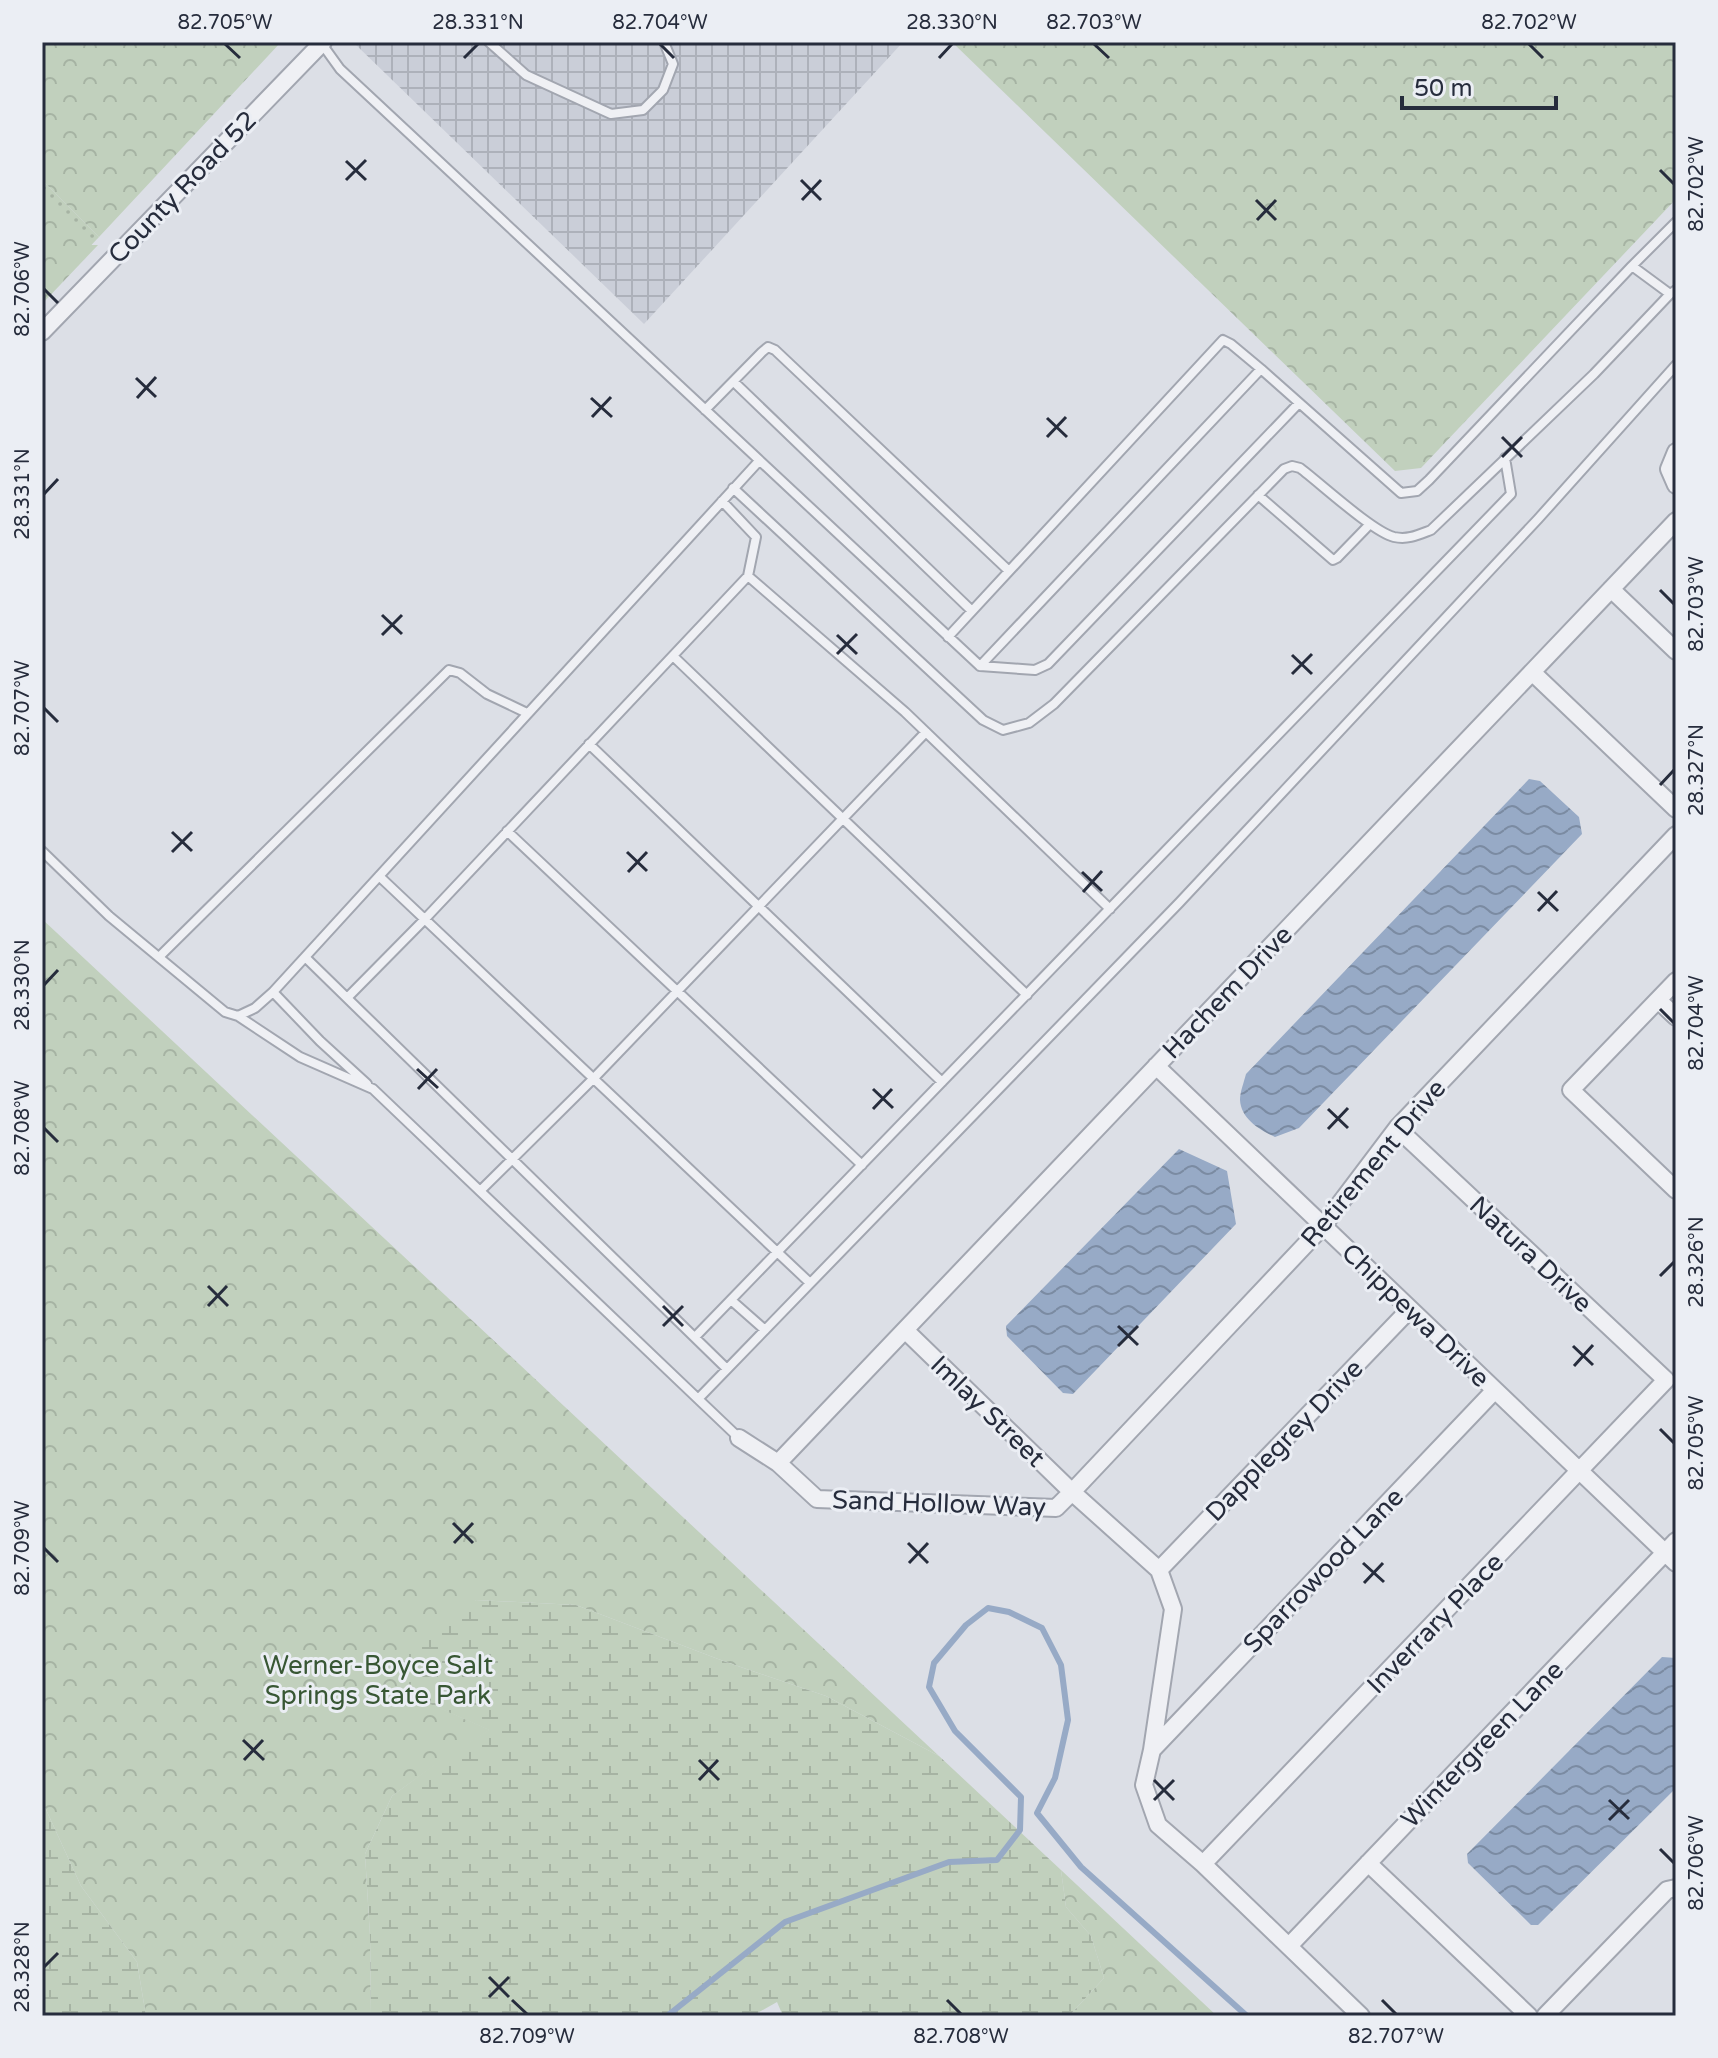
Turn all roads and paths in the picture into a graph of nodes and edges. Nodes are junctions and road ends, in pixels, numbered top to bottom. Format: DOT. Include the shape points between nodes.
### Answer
graph roads {
  1 [pos="322,42"];
  2 [pos="489,42"];
  3 [pos="664,42"];
  4 [pos="1676,222"];
  5 [pos="1632,266"];
  6 [pos="1673,292"];
  7 [pos="42,332"];
  8 [pos="1676,365"];
  9 [pos="1261,369"];
  10 [pos="734,382"];
  11 [pos="1299,403"];
  12 [pos="705,410"];
  13 [pos="1676,452"];
  14 [pos="1505,458"];
  15 [pos="759,461"];
  16 [pos="1676,485"];
  17 [pos="733,488"];
  18 [pos="1258,495"];
  19 [pos="722,501"];
  20 [pos="1676,521"];
  21 [pos="1370,524"];
  22 [pos="1009,571"];
  23 [pos="748,576"];
  24 [pos="1611,589"];
  25 [pos="972,611"];
  26 [pos="948,637"];
  27 [pos="1676,651"];
  28 [pos="673,656"];
  29 [pos="980,666"];
  30 [pos="1532,672"];
  31 [pos="527,713"];
  32 [pos="926,732"];
  33 [pos="589,744"];
  34 [pos="1676,809"];
  35 [pos="843,818"];
  36 [pos="507,831"];
  37 [pos="1676,835"];
  38 [pos="42,851"];
  39 [pos="379,876"];
  40 [pos="759,907"];
  41 [pos="1110,909"];
  42 [pos="424,920"];
  43 [pos="159,957"];
  44 [pos="305,957"];
  45 [pos="1676,981"];
  46 [pos="678,991"];
  47 [pos="273,992"];
  48 [pos="1027,995"];
  49 [pos="347,998"];
  50 [pos="1658,1000"];
  51 [pos="238,1016"];
  52 [pos="1676,1017"];
  53 [pos="1156,1066"];
  54 [pos="593,1079"];
  55 [pos="942,1082"];
  56 [pos="373,1089"];
  57 [pos="1397,1128"];
  58 [pos="513,1160"];
  59 [pos="862,1165"];
  60 [pos="1676,1190"];
  61 [pos="480,1191"];
  62 [pos="1323,1226"];
  63 [pos="776,1253"];
  64 [pos="810,1283"];
  65 [pos="731,1300"];
  66 [pos="1410,1309"];
  67 [pos="765,1330"];
  68 [pos="905,1330"];
  69 [pos="695,1337"];
  70 [pos="727,1369"];
  71 [pos="1666,1380"];
  72 [pos="1495,1390"];
  73 [pos="698,1399"];
  74 [pos="739,1438"];
  75 [pos="778,1463"];
  76 [pos="1580,1472"];
  77 [pos="1072,1492"];
  78 [pos="1672,1552"];
  79 [pos="1159,1570"];
  80 [pos="1152,1750"];
  81 [pos="1368,1863"];
  82 [pos="1203,1864"];
  83 [pos="1676,1888"];
  84 [pos="1289,1946"];
  85 [pos="1361,2016"];
  86 [pos="1529,2016"];
  87 [pos="1545,2016"];
  1 -- 7 [label="street, County Road 52"];
  1 -- 12 [label="lane" via="340,69"];
  2 -- 3 [label="lane" via="526,75 611,114 643,110 663,90 673,64"];
  4 -- 5 [label="lane"];
  5 -- 6 [label="lane"];
  5 -- 11 [label="lane" via="1417,491 1401,493"];
  6 -- 14 [label="lane"];
  8 -- 64 [label="lane" via="1179,903"];
  9 -- 11 [label="lane"];
  9 -- 22 [label="lane" via="1223,340"];
  9 -- 29 [label="lane"];
  10 -- 12 [label="lane"];
  10 -- 22 [label="lane" via="768,347 775,350"];
  10 -- 25 [label="lane"];
  11 -- 29 [label="lane" via="1048,664 1035,670"];
  12 -- 15 [label="lane"];
  13 -- 16 [label="street" via="1669,469"];
  14 -- 21 [label="lane" via="1431,530 1410,538 1391,536"];
  14 -- 41 [label="lane" via="1511,494"];
  15 -- 17 [label="lane"];
  15 -- 26 [label="lane"];
  17 -- 18 [label="lane" via="983,720 1003,730 1029,723 1054,704"];
  17 -- 19 [label="lane"];
  18 -- 21 [label="lane" via="1284,469 1300,468"];
  18 -- 21 [label="lane" via="1333,560"];
  19 -- 23 [label="lane" via="756,537"];
  19 -- 31 [label="lane"];
  20 -- 24 [label="street, Hachem Drive"];
  22 -- 25 [label="lane"];
  23 -- 28 [label="lane"];
  23 -- 32 [label="lane"];
  24 -- 27 [label="street"];
  24 -- 30 [label="street, Hachem Drive"];
  25 -- 26 [label="lane"];
  26 -- 29 [label="lane"];
  28 -- 33 [label="lane"];
  28 -- 35 [label="lane"];
  30 -- 34 [label="street"];
  30 -- 53 [label="street, Hachem Drive"];
  31 -- 39 [label="lane"];
  31 -- 43 [label="lane" via="449,670"];
  32 -- 35 [label="lane"];
  32 -- 41 [label="lane"];
  33 -- 36 [label="lane"];
  33 -- 40 [label="lane"];
  35 -- 40 [label="lane"];
  35 -- 48 [label="lane"];
  36 -- 42 [label="lane"];
  36 -- 46 [label="lane"];
  37 -- 57 [label="street, Retirement Drive"];
  38 -- 43 [label="lane"];
  39 -- 42 [label="lane"];
  39 -- 44 [label="lane"];
  40 -- 46 [label="lane"];
  40 -- 55 [label="lane"];
  41 -- 48 [label="lane"];
  42 -- 49 [label="lane"];
  42 -- 54 [label="lane"];
  43 -- 51 [label="lane" via="225,1012"];
  44 -- 47 [label="lane"];
  44 -- 49 [label="lane"];
  45 -- 50 [label="street"];
  46 -- 54 [label="lane"];
  46 -- 59 [label="lane"];
  47 -- 51 [label="lane"];
  47 -- 56 [label="lane"];
  48 -- 55 [label="lane"];
  49 -- 58 [label="lane"];
  50 -- 52 [label="street"];
  50 -- 60 [label="street" via="1571,1090"];
  51 -- 56 [label="lane" via="300,1057"];
  53 -- 62 [label="street, Chippewa Drive"];
  53 -- 68 [label="street, Hachem Drive"];
  54 -- 58 [label="lane"];
  54 -- 63 [label="lane"];
  55 -- 59 [label="lane"];
  56 -- 61 [label="lane"];
  57 -- 62 [label="street, Retirement Drive"];
  57 -- 71 [label="street, Natura Drive"];
  58 -- 61 [label="lane"];
  58 -- 69 [label="lane"];
  59 -- 63 [label="lane"];
  61 -- 73 [label="lane"];
  62 -- 66 [label="street, Chippewa Drive"];
  62 -- 77 [label="street, Retirement Drive"];
  63 -- 64 [label="lane"];
  63 -- 65 [label="lane"];
  64 -- 67 [label="lane"];
  65 -- 67 [label="lane"];
  65 -- 69 [label="lane"];
  66 -- 72 [label="street, Chippewa Drive"];
  66 -- 79 [label="street, Dapplegrey Drive"];
  67 -- 70 [label="lane"];
  68 -- 75 [label="street, Hachem Drive"];
  68 -- 77 [label="street, Imlay Street"];
  69 -- 70 [label="lane"];
  70 -- 73 [label="lane"];
  71 -- 76 [label="street, Inverrary Place"];
  72 -- 76 [label="street, Chippewa Drive"];
  72 -- 80 [label="street, Sparrowood Lane"];
  73 -- 74 [label="lane"];
  74 -- 75 [label="street, Sand Hollow Way"];
  75 -- 77 [label="street, Sand Hollow Way" via="817,1499 1056,1508"];
  76 -- 78 [label="street, Chippewa Drive"];
  76 -- 82 [label="street, Inverrary Place"];
  77 -- 79 [label="street, Sand Hollow Way"];
  78 -- 81 [label="street, Wintergreen Lane"];
  79 -- 80 [label="street, Sand Hollow Way" via="1173,1609"];
  80 -- 82 [label="street, Sand Hollow Way" via="1144,1785 1158,1825"];
  81 -- 84 [label="street, Wintergreen Lane"];
  81 -- 86 [label="street"];
  82 -- 84 [label="street, Sand Hollow Way"];
  83 -- 87 [label="street" via="1667,1890"];
  84 -- 85 [label="street, Sand Hollow Way"];
}
